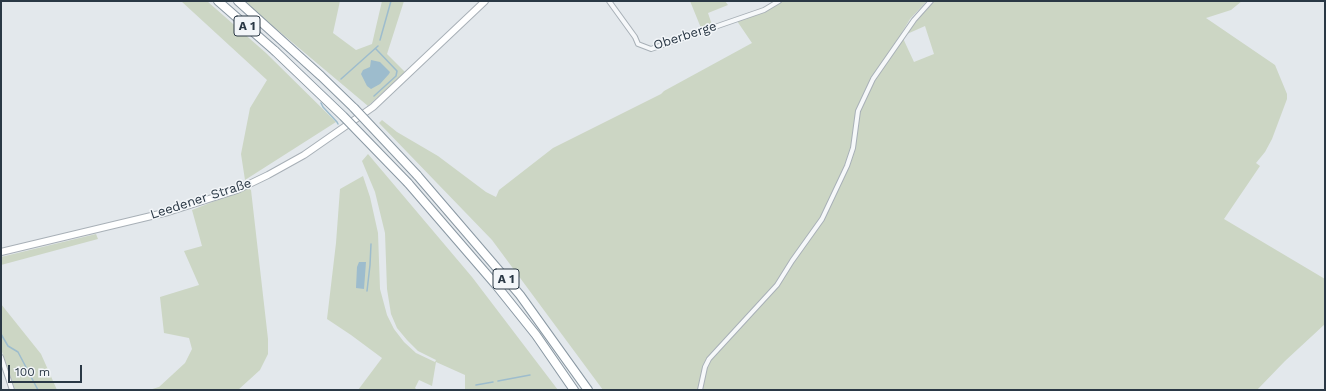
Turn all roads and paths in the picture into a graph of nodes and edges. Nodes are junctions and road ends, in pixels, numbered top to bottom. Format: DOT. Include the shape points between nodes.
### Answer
graph roads {
  1 [pos="218,1"];
  2 [pos="238,1"];
  3 [pos="485,1"];
  4 [pos="609,1"];
  5 [pos="779,1"];
  6 [pos="931,1"];
  7 [pos="1,252"];
  8 [pos="1,356"];
  9 [pos="12,390"];
  10 [pos="574,390"];
  11 [pos="588,390"];
  12 [pos="700,390"];
  1 -- 10 [label="highway, A 1, bridge" via="343,116 408,183 496,285 536,335"];
  2 -- 11 [label="highway, A 1, bridge" via="354,108 417,175 520,295"];
  3 -- 7 [label="street, Leedener Straße" via="373,107 304,155 268,175 237,190 168,212"];
  4 -- 5 [label="street, Oberberge" via="636,37 638,44 650,49 764,10"];
  6 -- 12 [label="street" via="914,20 873,79 858,111 853,148 847,166 822,219 777,284 709,359"];
  8 -- 9 [label="street"];
}
